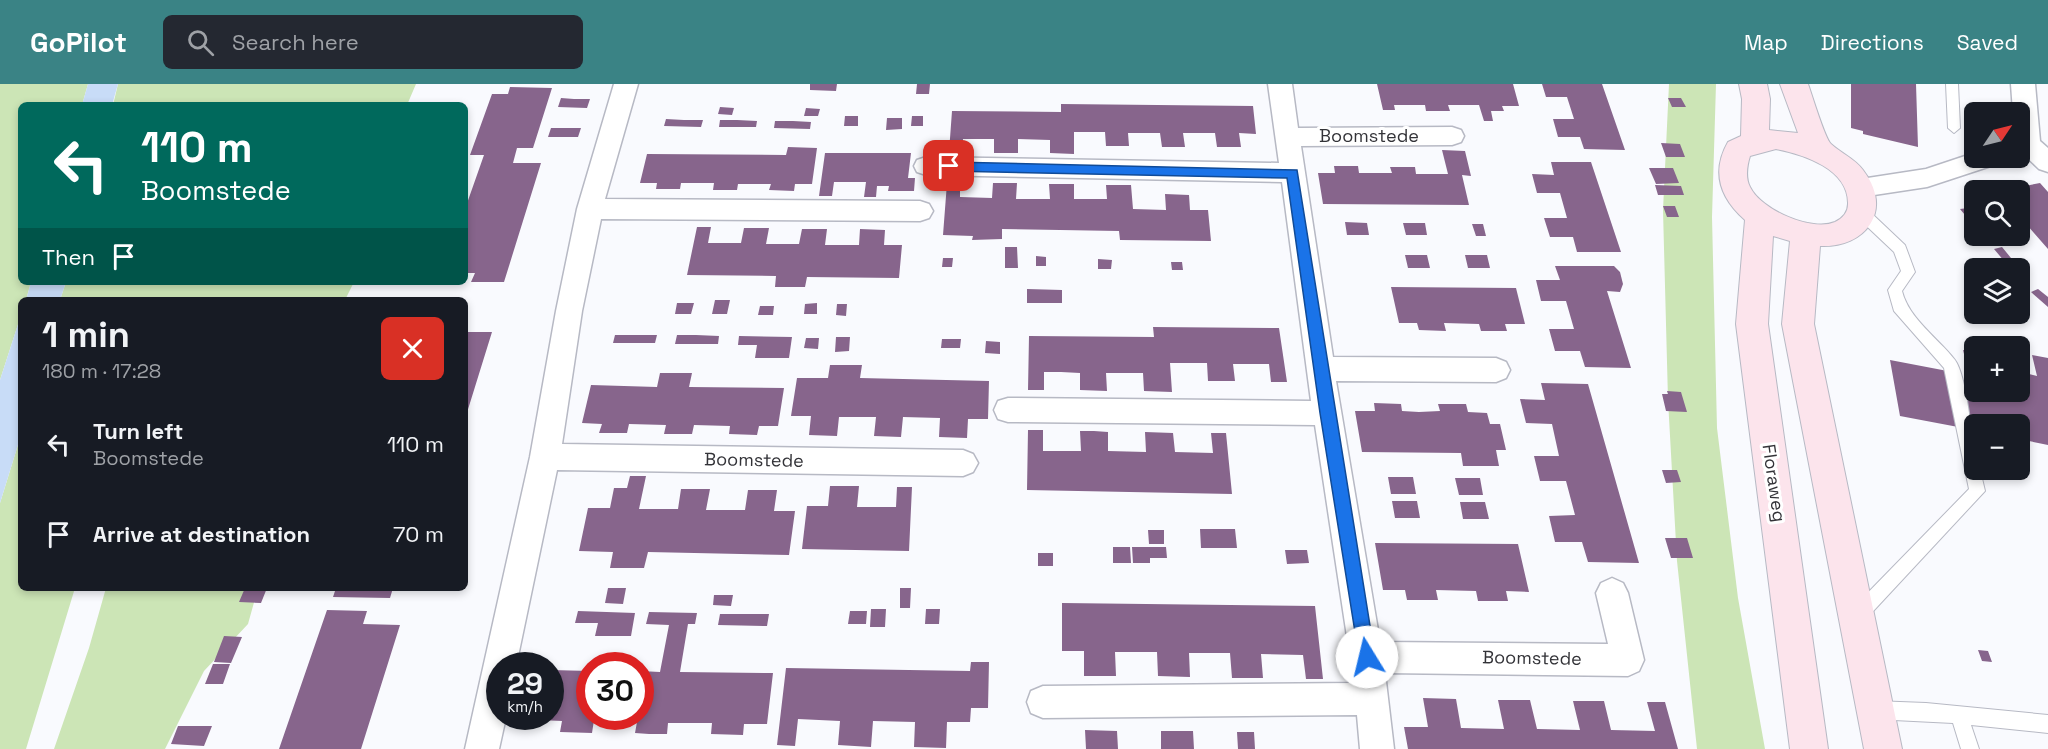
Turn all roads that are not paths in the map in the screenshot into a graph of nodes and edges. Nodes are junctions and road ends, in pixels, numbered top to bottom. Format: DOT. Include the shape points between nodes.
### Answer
graph roads {
  1 [pos="626,84"];
  2 [pos="1280,84"];
  3 [pos="1753,84"];
  4 [pos="1794,84"];
  5 [pos="1952,84"];
  6 [pos="2023,84"];
  7 [pos="1954,129"];
  8 [pos="1286,136"];
  9 [pos="1452,136"];
  10 [pos="1755,142"];
  11 [pos="2032,148"];
  12 [pos="1818,150"];
  13 [pos="2048,163"];
  14 [pos="926,166"];
  15 [pos="1964,166"];
  16 [pos="1293,173"];
  17 [pos="1862,201"];
  18 [pos="590,209"];
  19 [pos="920,211"];
  20 [pos="1760,216"];
  21 [pos="1806,234"];
  22 [pos="1321,369"];
  23 [pos="1496,370"];
  24 [pos="1008,410"];
  25 [pos="1327,413"];
  26 [pos="545,458"];
  27 [pos="963,463"];
  28 [pos="1612,593"];
  29 [pos="1856,617"];
  30 [pos="503,652"];
  31 [pos="1367,657"];
  32 [pos="1371,699"];
  33 [pos="1043,702"];
  34 [pos="1874,710"];
  35 [pos="1959,715"];
  36 [pos="2048,724"];
  37 [pos="486,730"];
  38 [pos="482,749"];
  39 [pos="1377,749"];
  40 [pos="1809,749"];
  41 [pos="1882,749"];
  42 [pos="1970,749"];
  1 -- 18 [label="street"];
  2 -- 8 [label="street"];
  3 -- 10 [label="main road"];
  4 -- 12 [label="main road"];
  5 -- 7 [label="lane"];
  6 -- 11 [label="street"];
  8 -- 9 [label="street, Boomstede"];
  8 -- 16 [label="street"];
  10 -- 12 [label="main road" via="1800,142"];
  10 -- 20 [label="main road" via="1738,149 1732,165 1733,182 1742,200"];
  11 -- 13 [label="street"];
  12 -- 17 [label="main road" via="1843,167"];
  14 -- 16 [label="street"];
  15 -- 17 [label="street"];
  16 -- 22 [label="street"];
  17 -- 21 [label="main road" via="1856,225 1826,236"];
  17 -- 29 [label="lane" via="1900,249 1908,272 1895,290 1899,307 1951,366 1977,491"];
  18 -- 19 [label="street"];
  18 -- 26 [label="street"];
  20 -- 21 [label="main road" via="1782,228"];
  20 -- 40 [label="main road, Floraweg" via="1752,324"];
  21 -- 29 [label="main road" via="1798,324"];
  22 -- 23 [label="street"];
  22 -- 25 [label="street"];
  24 -- 25 [label="street"];
  25 -- 31 [label="street"];
  26 -- 27 [label="street, Boomstede"];
  26 -- 30 [label="street"];
  28 -- 31 [label="street, Boomstede" via="1628,660"];
  29 -- 34 [label="main road"];
  31 -- 32 [label="street"];
  32 -- 33 [label="street"];
  32 -- 39 [label="street"];
  34 -- 35 [label="lane"];
  34 -- 41 [label="main road"];
  35 -- 36 [label="lane"];
  35 -- 42 [label="lane"];
  37 -- 38 [label="street"];
}
